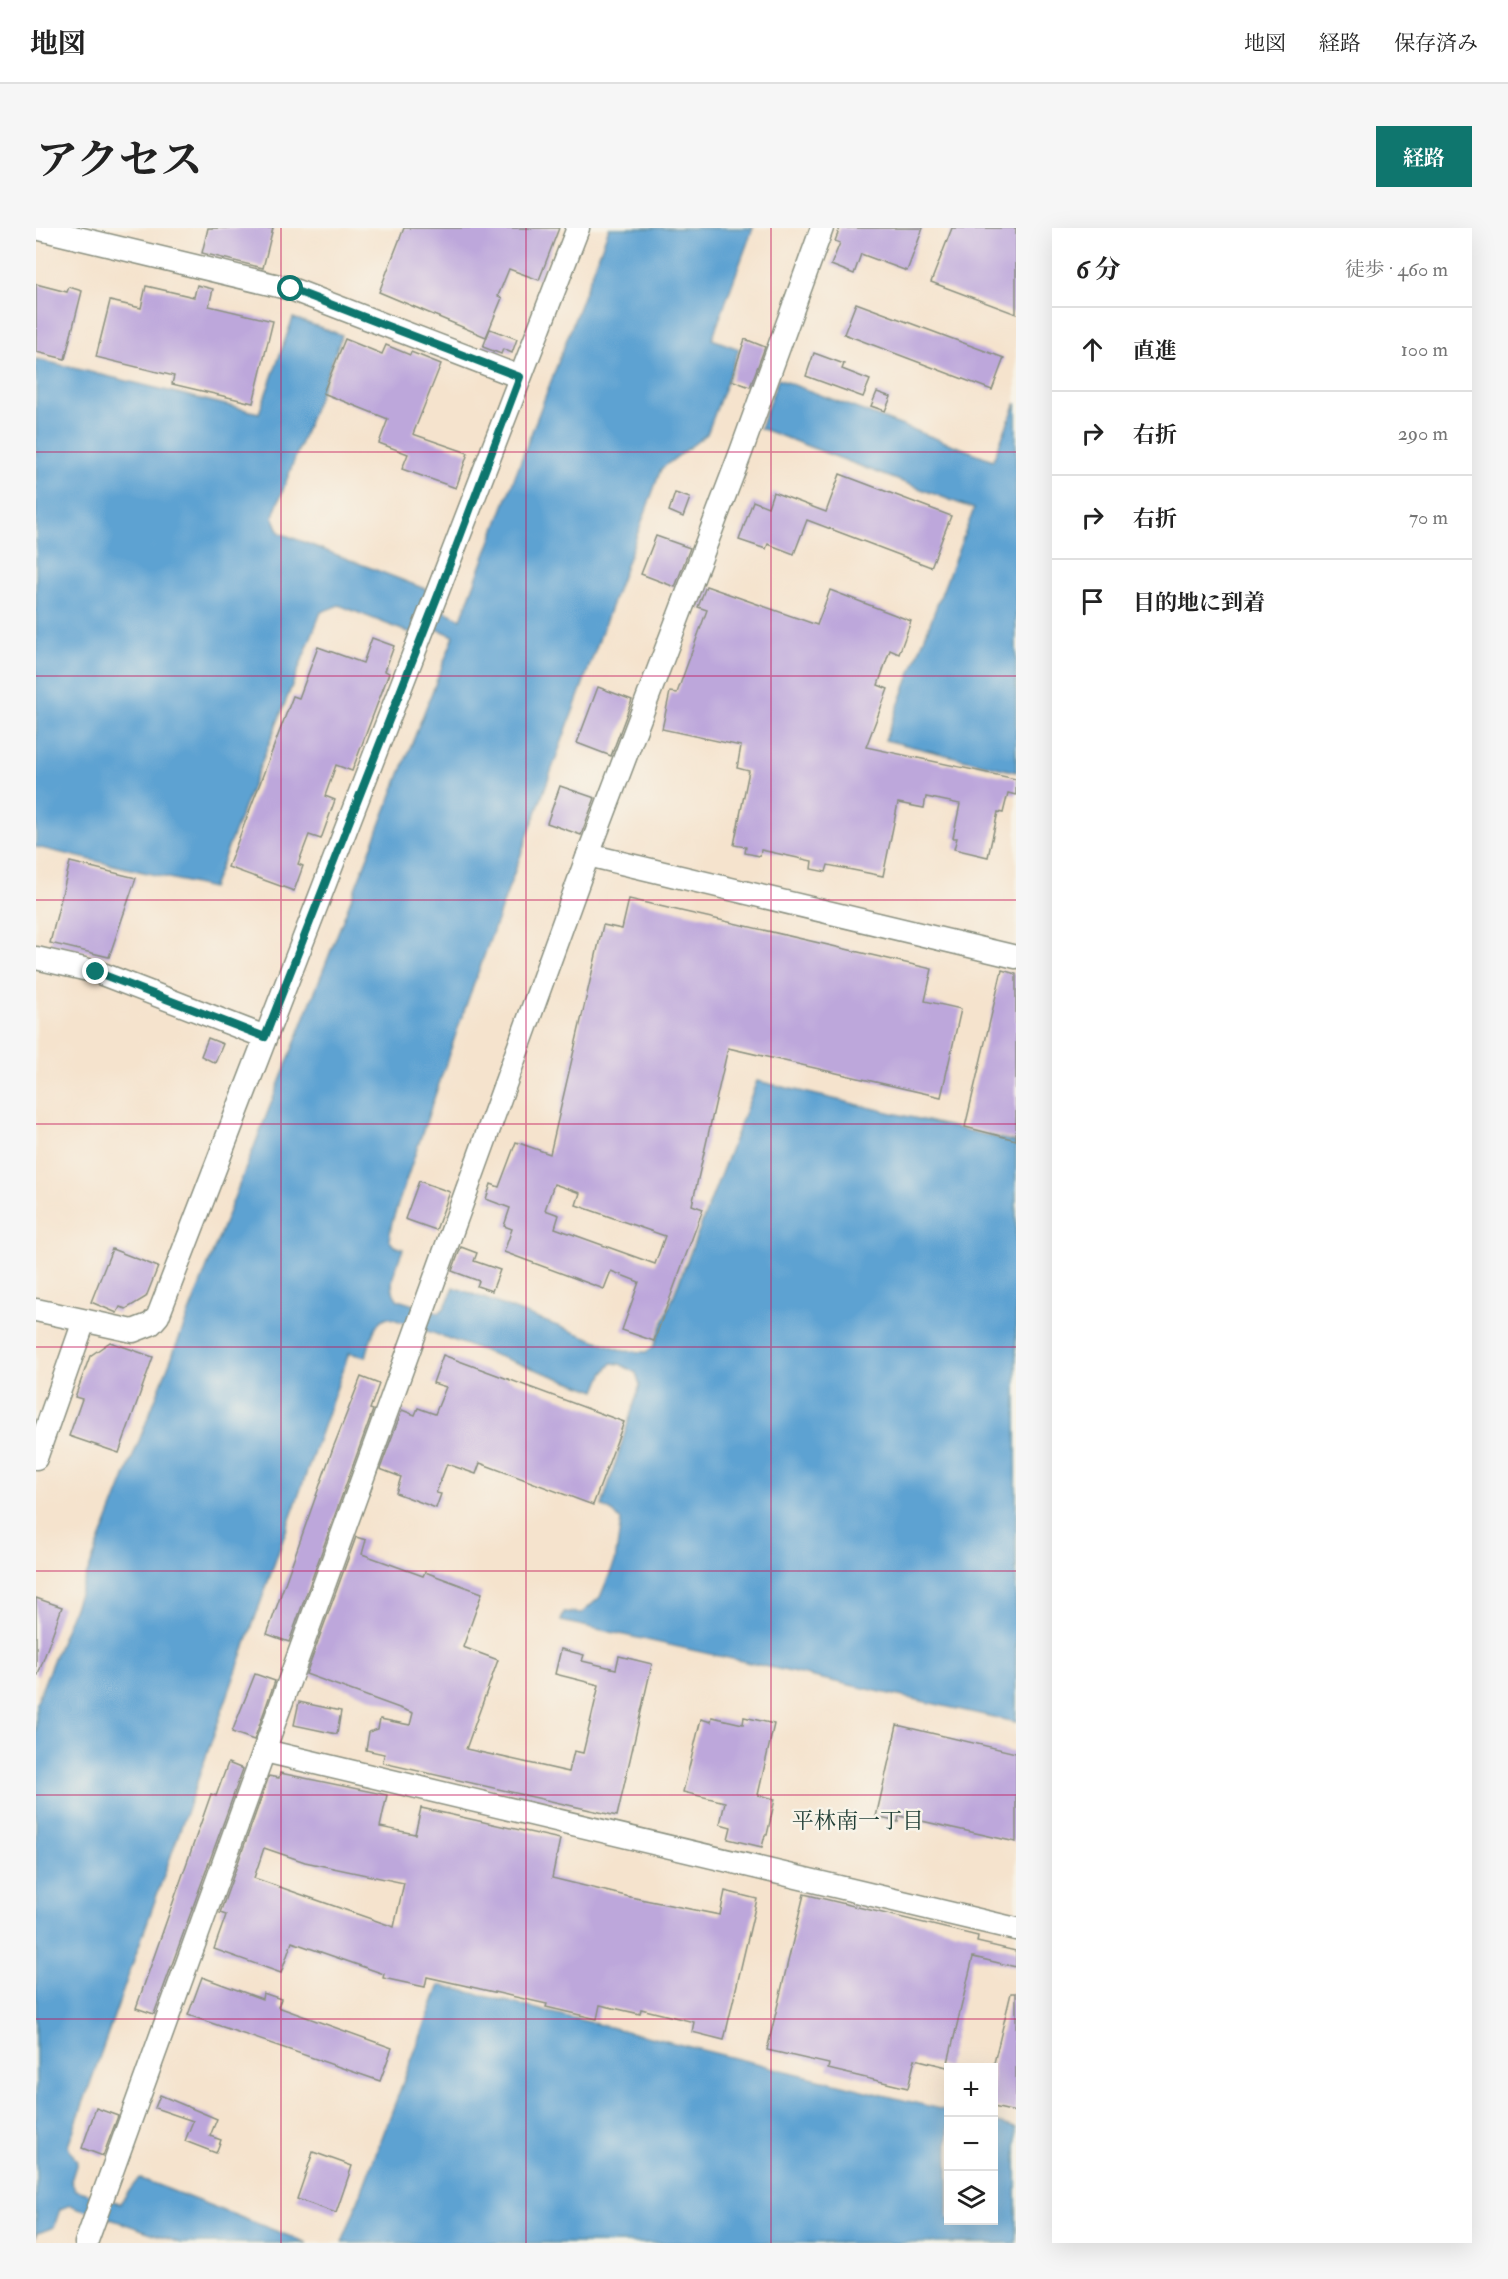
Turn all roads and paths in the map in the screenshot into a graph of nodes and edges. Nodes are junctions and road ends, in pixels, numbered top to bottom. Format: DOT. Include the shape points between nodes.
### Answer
graph roads {
  1 [pos="36,228"];
  2 [pos="578,228"];
  3 [pos="822,228"];
  4 [pos="520,377"];
  5 [pos="588,855"];
  6 [pos="1016,957"];
  7 [pos="36,958"];
  8 [pos="265,1037"];
  9 [pos="36,1310"];
  10 [pos="84,1322"];
  11 [pos="36,1458"];
  12 [pos="265,1751"];
  13 [pos="1016,1929"];
  14 [pos="86,2243"];
  1 -- 4 [label="street" via="291,289"];
  2 -- 4 [label="street"];
  3 -- 5 [label="street"];
  4 -- 8 [label="street"];
  5 -- 6 [label="street"];
  5 -- 12 [label="street"];
  7 -- 8 [label="street" via="96,972"];
  8 -- 10 [label="street" via="158,1316 151,1324 133,1331"];
  9 -- 10 [label="street"];
  10 -- 11 [label="street"];
  12 -- 13 [label="street"];
  12 -- 14 [label="street"];
}
